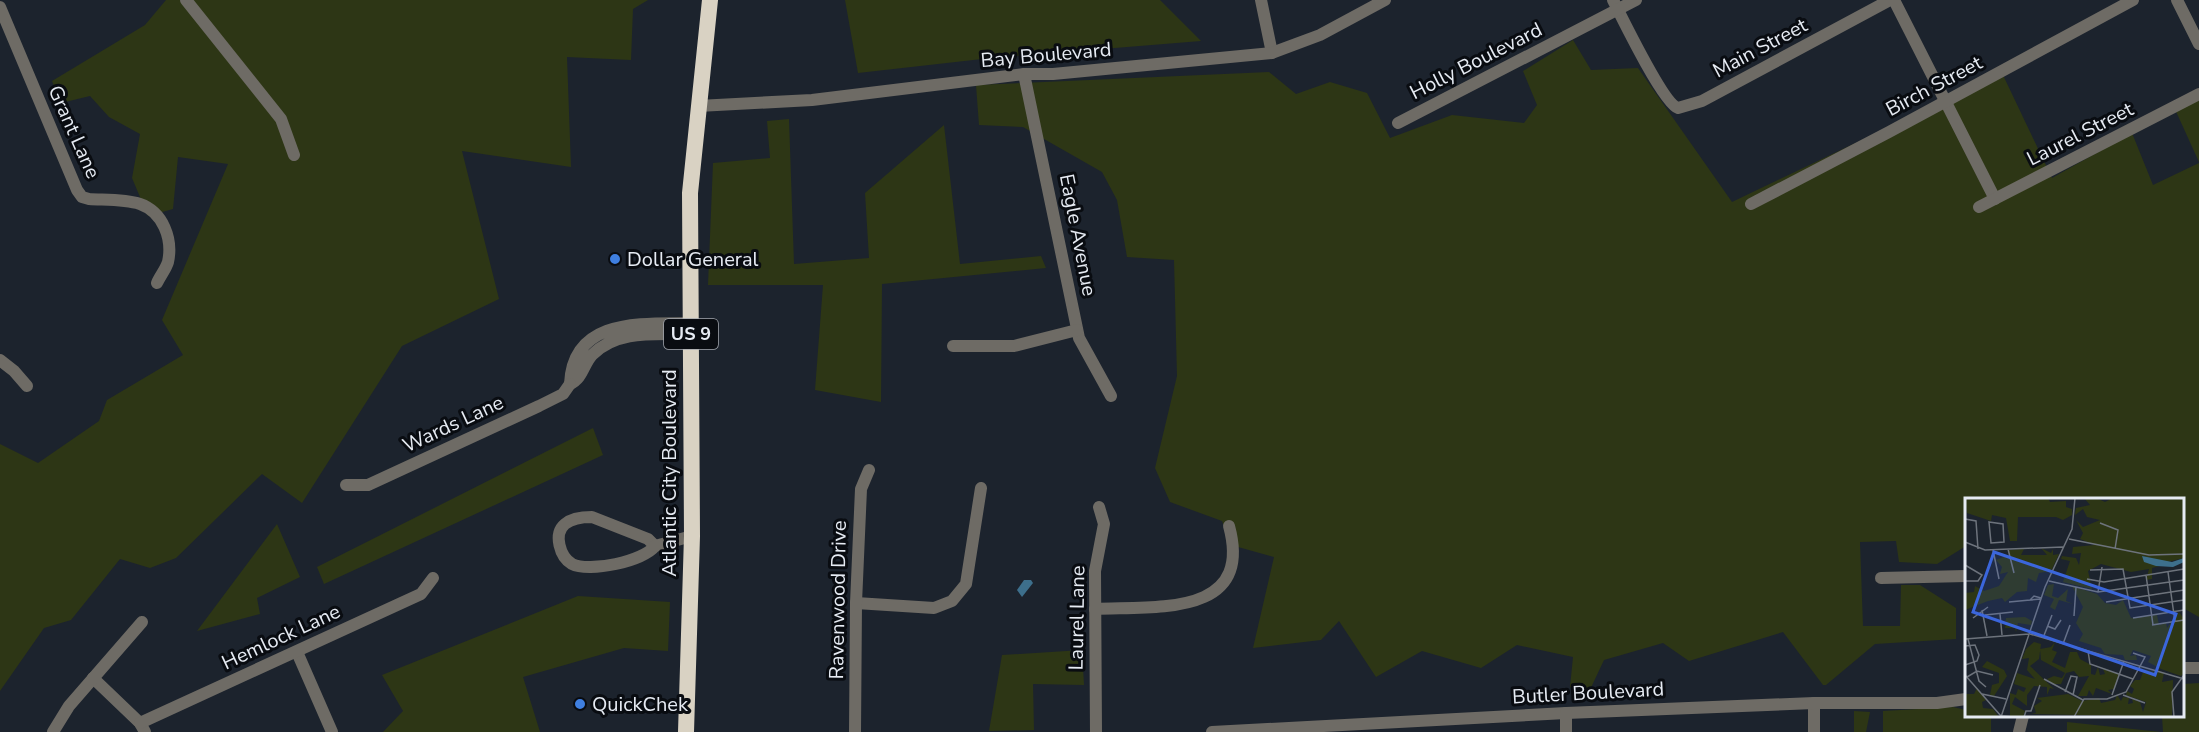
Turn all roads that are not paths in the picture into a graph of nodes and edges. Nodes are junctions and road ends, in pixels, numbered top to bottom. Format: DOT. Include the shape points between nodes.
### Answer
graph roads {
  1 [pos="186,0"];
  2 [pos="710,0"];
  3 [pos="1261,0"];
  4 [pos="1385,0"];
  5 [pos="1636,0"];
  6 [pos="1892,0"];
  7 [pos="2133,0"];
  8 [pos="2177,0"];
  9 [pos="1615,4"];
  10 [pos="0,7"];
  11 [pos="2199,44"];
  12 [pos="1272,53"];
  13 [pos="1024,74"];
  14 [pos="2199,94"];
  15 [pos="1946,102"];
  16 [pos="698,106"];
  17 [pos="1398,123"];
  18 [pos="294,154"];
  19 [pos="1995,199"];
  20 [pos="1750,204"];
  21 [pos="1979,207"];
  22 [pos="157,283"];
  23 [pos="691,328"];
  24 [pos="1077,330"];
  25 [pos="952,346"];
  26 [pos="0,360"];
  27 [pos="27,386"];
  28 [pos="1111,396"];
  29 [pos="869,470"];
  30 [pos="346,485"];
  31 [pos="981,488"];
  32 [pos="1099,507"];
  33 [pos="1229,526"];
  34 [pos="692,536"];
  35 [pos="655,546"];
  36 [pos="1965,576"];
  37 [pos="433,578"];
  38 [pos="1881,578"];
  39 [pos="856,603"];
  40 [pos="1095,609"];
  41 [pos="142,622"];
  42 [pos="297,652"];
  43 [pos="93,678"];
  44 [pos="1965,699"];
  45 [pos="1814,704"];
  46 [pos="1566,713"];
  47 [pos="2023,717"];
  48 [pos="1383,727"];
  49 [pos="142,728"];
  50 [pos="53,732"];
  51 [pos="332,732"];
  52 [pos="686,732"];
  53 [pos="855,732"];
  54 [pos="1096,732"];
  55 [pos="1212,732"];
  56 [pos="1566,732"];
  57 [pos="1814,732"];
  58 [pos="2019,732"];
  1 -- 18 [label="street" via="281,119"];
  2 -- 16 [label="highway, Atlantic City Boulevard / US 9"];
  3 -- 12 [label="street"];
  4 -- 12 [label="street, Bay Boulevard" via="1320,36"];
  5 -- 9 [label="street, Holly Boulevard"];
  6 -- 9 [label="street, Main Street" via="1702,100 1678,108 1671,105 1661,89"];
  6 -- 15 [label="street"];
  7 -- 15 [label="street, Birch Street"];
  8 -- 11 [label="street"];
  9 -- 17 [label="street, Holly Boulevard"];
  10 -- 22 [label="street, Grant Lane" via="82,197 138,203 152,209 162,223 169,239 168,263"];
  12 -- 13 [label="street, Bay Boulevard"];
  13 -- 16 [label="street, Bay Boulevard" via="812,100"];
  13 -- 24 [label="street, Eagle Avenue"];
  14 -- 19 [label="street, Laurel Street"];
  15 -- 19 [label="street"];
  15 -- 20 [label="street, Birch Street"];
  16 -- 23 [label="highway, Atlantic City Boulevard / US 9" via="690,193"];
  19 -- 21 [label="street, Laurel Street"];
  23 -- 30 [label="street, Wards Lane" via="614,340 590,358 578,380 563,394 368,484"];
  23 -- 34 [label="highway, Atlantic City Boulevard / US 9"];
  24 -- 25 [label="street" via="1014,346"];
  24 -- 28 [label="street, Eagle Avenue"];
  26 -- 27 [label="street"];
  29 -- 39 [label="street, Ravenwood Drive" via="861,489"];
  31 -- 39 [label="street" via="966,584 952,601 934,608"];
  32 -- 40 [label="street, Laurel Lane" via="1104,524 1095,571"];
  33 -- 40 [label="street" via="1233,539 1231,567 1221,588 1211,595 1177,604"];
  34 -- 35 [label="street"];
  34 -- 52 [label="highway, Atlantic City Boulevard / US 9"];
  35 -- 35 [label="street" via="642,557 586,567 565,559 559,538 565,523 592,517 648,539"];
  36 -- 38 [label="street"];
  37 -- 42 [label="street, Hemlock Lane" via="421,594"];
  39 -- 53 [label="street, Ravenwood Drive"];
  40 -- 54 [label="street, Laurel Lane"];
  41 -- 43 [label="street"];
  42 -- 49 [label="street, Hemlock Lane"];
  42 -- 51 [label="street"];
  43 -- 49 [label="street"];
  43 -- 50 [label="street"];
  44 -- 45 [label="street, Butler Boulevard"];
  45 -- 46 [label="street, Butler Boulevard"];
  45 -- 57 [label="street"];
  46 -- 48 [label="street, Butler Boulevard"];
  46 -- 56 [label="street"];
  47 -- 58 [label="street"];
  48 -- 55 [label="street, Butler Boulevard"];
}
